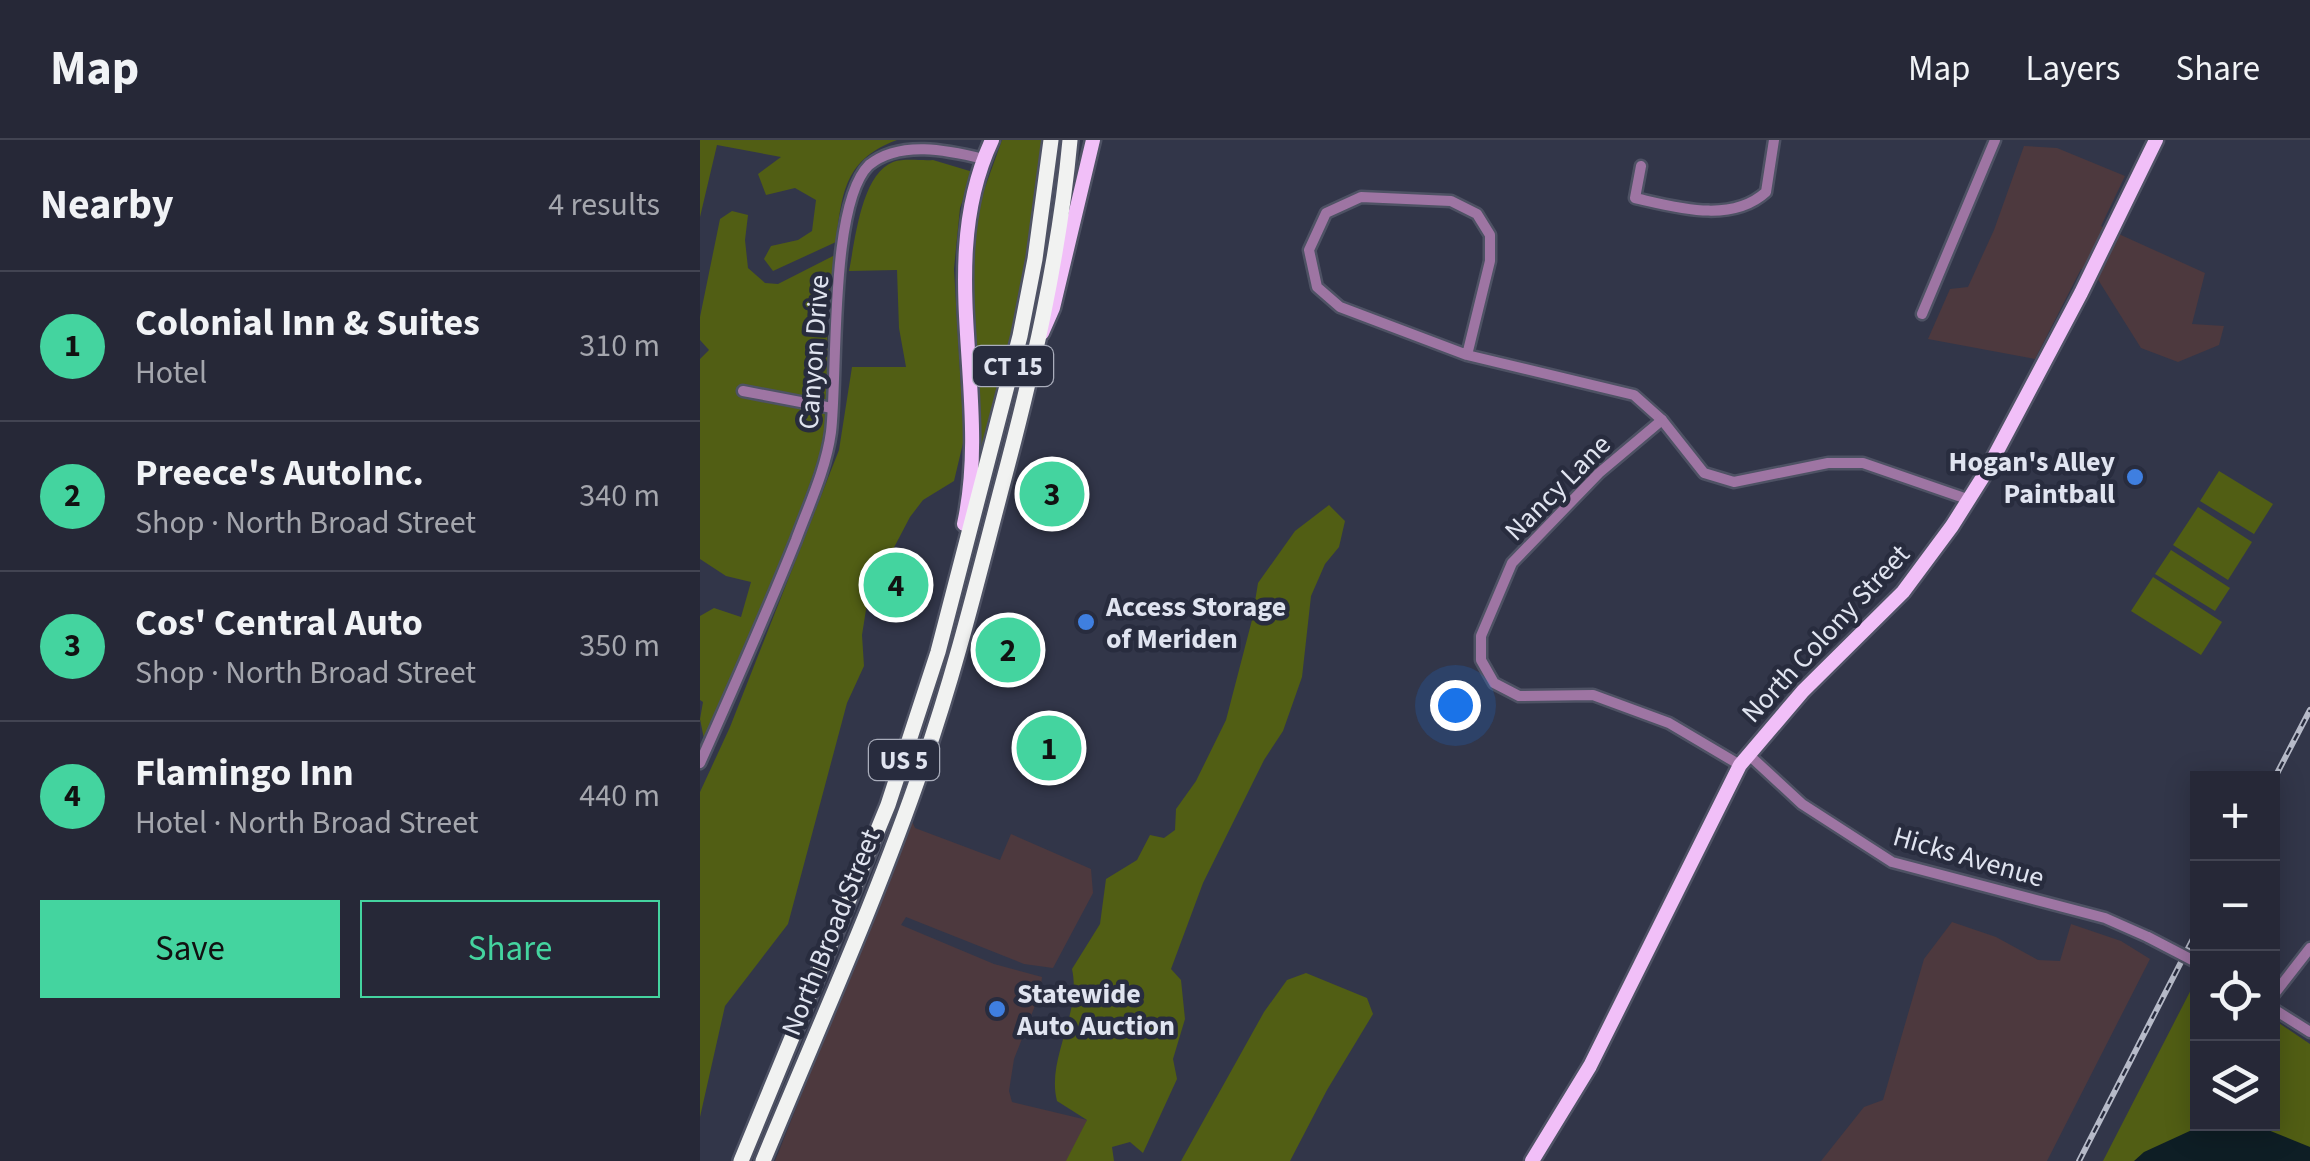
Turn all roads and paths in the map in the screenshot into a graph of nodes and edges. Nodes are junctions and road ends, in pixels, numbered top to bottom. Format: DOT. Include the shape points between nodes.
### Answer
graph roads {
  1 [pos="992,140"];
  2 [pos="1051,140"];
  3 [pos="1070,140"];
  4 [pos="1093,140"];
  5 [pos="1774,140"];
  6 [pos="1996,140"];
  7 [pos="2156,140"];
  8 [pos="984,158"];
  9 [pos="1641,166"];
  10 [pos="1922,314"];
  11 [pos="1040,338"];
  12 [pos="1467,356"];
  13 [pos="743,390"];
  14 [pos="832,408"];
  15 [pos="1662,420"];
  16 [pos="1970,500"];
  17 [pos="956,588"];
  18 [pos="1745,760"];
  19 [pos="700,763"];
  20 [pos="839,926"];
  21 [pos="858,932"];
  22 [pos="2310,948"];
  23 [pos="2190,959"];
  24 [pos="2280,987"];
  25 [pos="2280,1013"];
  26 [pos="2310,1032"];
  27 [pos="741,1161"];
  28 [pos="763,1161"];
  29 [pos="1532,1161"];
  1 -- 8 [label="main road, North Broad Street / US 5"];
  2 -- 17 [label="highway, CT 15" via="1026,311"];
  3 -- 11 [label="highway, CT 15"];
  4 -- 11 [label="main road, North Broad Street / US 5"];
  5 -- 9 [label="street" via="1766,192 1728,208 1699,211 1635,198"];
  6 -- 10 [label="street"];
  7 -- 16 [label="main road, North Colony Street"];
  8 -- 14 [label="street, Canyon Drive" via="899,148 860,175 835,307"];
  8 -- 17 [label="main road, North Broad Street / US 5" via="963,266 973,464"];
  11 -- 21 [label="highway, North Broad Street / US 5" via="955,662"];
  12 -- 12 [label="street" via="1490,261 1490,235 1477,214 1452,201 1361,197 1326,213 1309,250 1317,287 1340,307"];
  12 -- 15 [label="street" via="1608,386 1634,395"];
  13 -- 14 [label="street"];
  14 -- 19 [label="street, Canyon Drive" via="816,487"];
  15 -- 16 [label="street" via="1704,473 1734,482 1828,463 1863,463"];
  15 -- 18 [label="street, Nancy Lane" via="1599,473 1512,564 1480,636 1480,660 1494,683 1520,696 1592,694"];
  16 -- 18 [label="main road, North Colony Street" via="1902,592 1806,687"];
  17 -- 20 [label="highway, North Broad Street / US 5" via="904,761"];
  18 -- 23 [label="street, Hicks Avenue, bridge" via="1892,862 2106,918"];
  18 -- 29 [label="main road, North Colony Street" via="1590,1066"];
  20 -- 21 [label="highway"];
  20 -- 27 [label="highway, North Broad Street / US 5"];
  21 -- 28 [label="highway, North Broad Street / US 5"];
  22 -- 24 [label="street"];
  25 -- 26 [label="street"];
}
